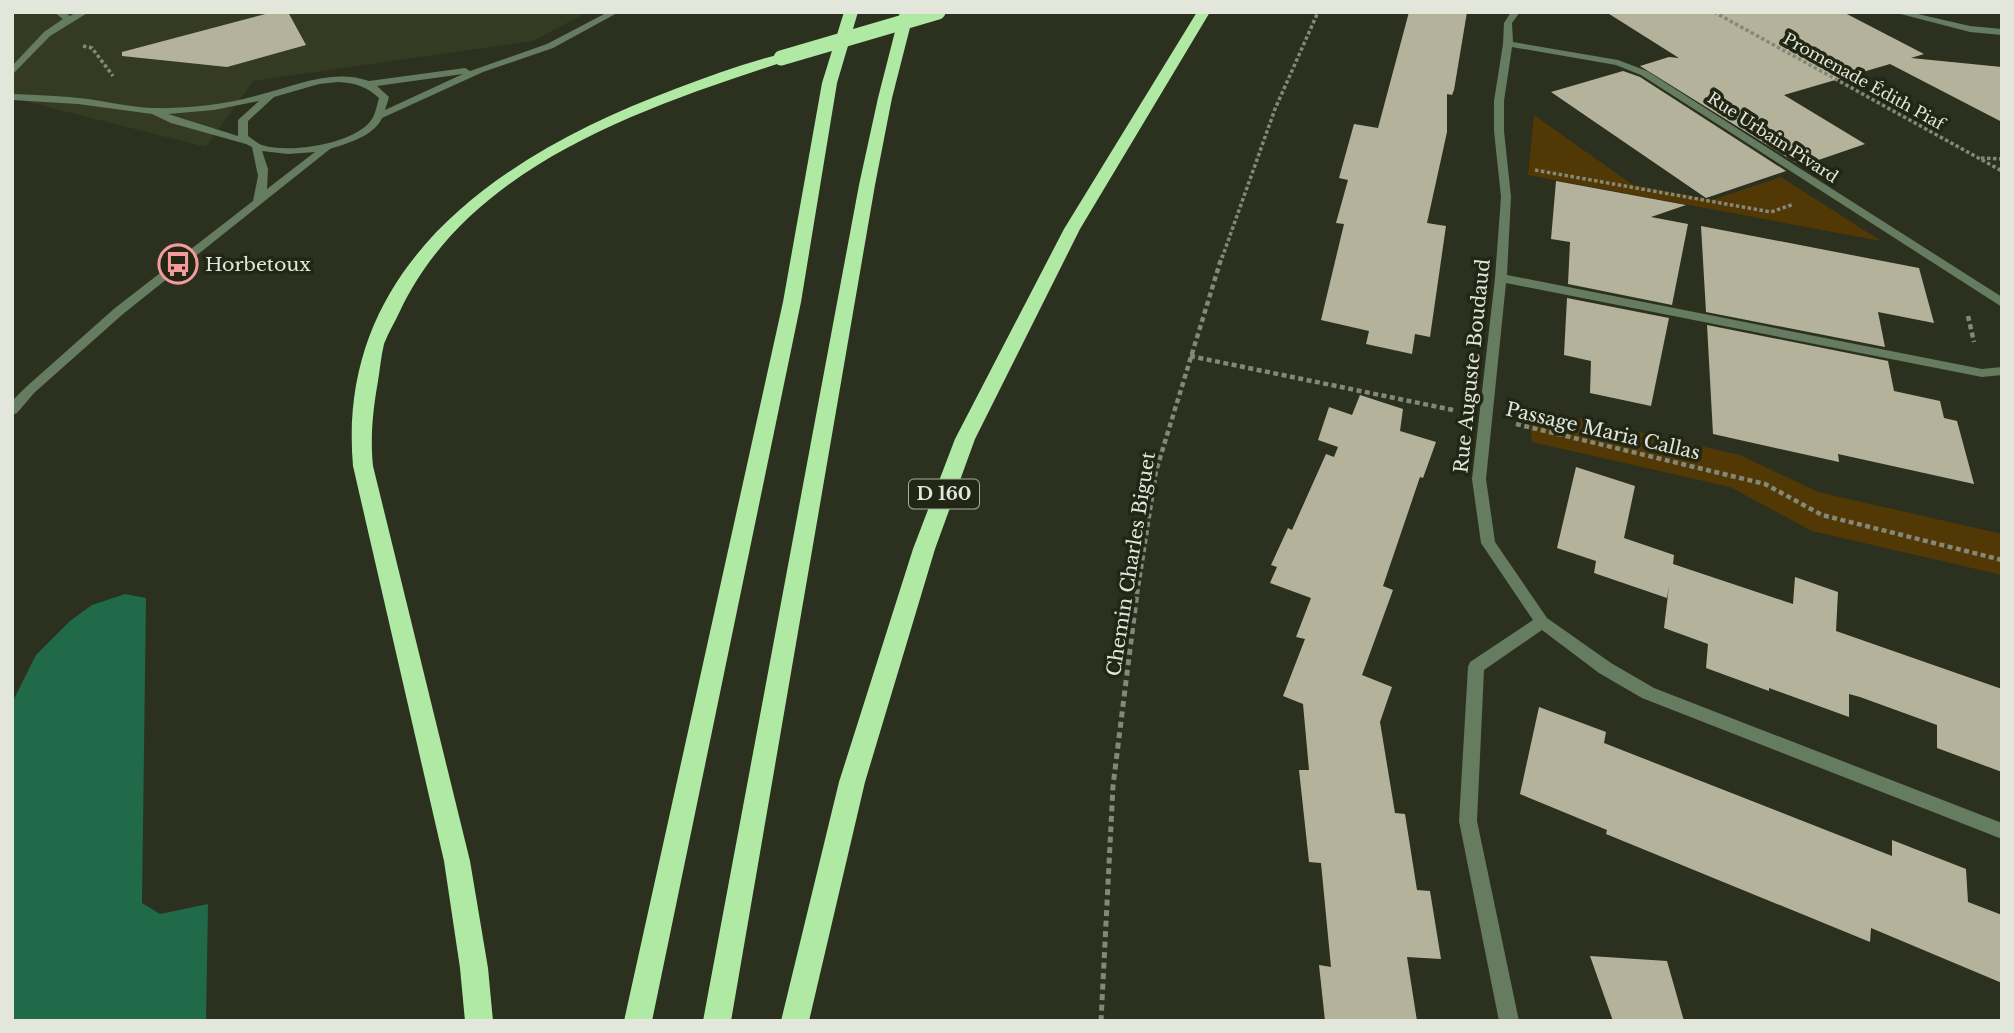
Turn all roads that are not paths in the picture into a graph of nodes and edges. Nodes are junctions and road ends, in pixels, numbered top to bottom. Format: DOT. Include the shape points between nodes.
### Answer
graph roads {
  1 [pos="58,12"];
  2 [pos="85,12"];
  3 [pos="615,12"];
  4 [pos="851,12"];
  5 [pos="907,12"];
  6 [pos="938,12"];
  7 [pos="1204,12"];
  8 [pos="1516,12"];
  9 [pos="1897,12"];
  10 [pos="69,19"];
  11 [pos="2002,32"];
  12 [pos="1508,44"];
  13 [pos="480,70"];
  14 [pos="12,72"];
  15 [pos="370,84"];
  16 [pos="12,97"];
  17 [pos="269,97"];
  18 [pos="155,111"];
  19 [pos="381,115"];
  20 [pos="245,141"];
  21 [pos="329,146"];
  22 [pos="256,148"];
  23 [pos="257,204"];
  24 [pos="1501,278"];
  25 [pos="2002,303"];
  26 [pos="2002,371"];
  27 [pos="12,410"];
  28 [pos="1542,622"];
  29 [pos="2002,831"];
  30 [pos="479,1021"];
  31 [pos="638,1021"];
  32 [pos="717,1021"];
  33 [pos="795,1021"];
  34 [pos="1508,1021"];
  1 -- 10 [label="street"];
  2 -- 10 [label="street"];
  3 -- 13 [label="street" via="551,46"];
  4 -- 31 [label="highway" via="833,70 797,276"];
  5 -- 32 [label="highway" via="865,191"];
  6 -- 30 [label="highway, bridge" via="656,100 565,141 518,170 444,231 401,285 384,316 371,352 361,423 370,504 454,848 476,975"];
  7 -- 33 [label="highway, D 160" via="1072,229 965,439 924,549 852,782"];
  8 -- 12 [label="street, Rue Auguste Boudaud" via="1508,23"];
  9 -- 11 [label="street"];
  10 -- 14 [label="street" via="47,34"];
  12 -- 24 [label="street, Rue Auguste Boudaud" via="1499,101 1506,197"];
  12 -- 25 [label="street, Rue Urbain Pivard" via="1618,63 1644,73"];
  13 -- 15 [label="street"];
  13 -- 19 [label="street"];
  15 -- 17 [label="street" via="322,80"];
  15 -- 19 [label="street" via="384,97"];
  16 -- 18 [label="street"];
  17 -- 18 [label="street" via="203,109"];
  17 -- 20 [label="street" via="241,124"];
  18 -- 20 [label="street"];
  19 -- 21 [label="street" via="361,132"];
  20 -- 22 [label="street"];
  21 -- 22 [label="street" via="297,152"];
  21 -- 23 [label="street"];
  22 -- 23 [label="street" via="265,172"];
  23 -- 27 [label="street" via="119,311"];
  24 -- 26 [label="street" via="1982,373"];
  24 -- 28 [label="street, Rue Auguste Boudaud" via="1479,479 1488,543"];
  28 -- 29 [label="street, Rue Auguste Boudaud" via="1648,693"];
  28 -- 34 [label="street" via="1476,667 1468,821"];
}
